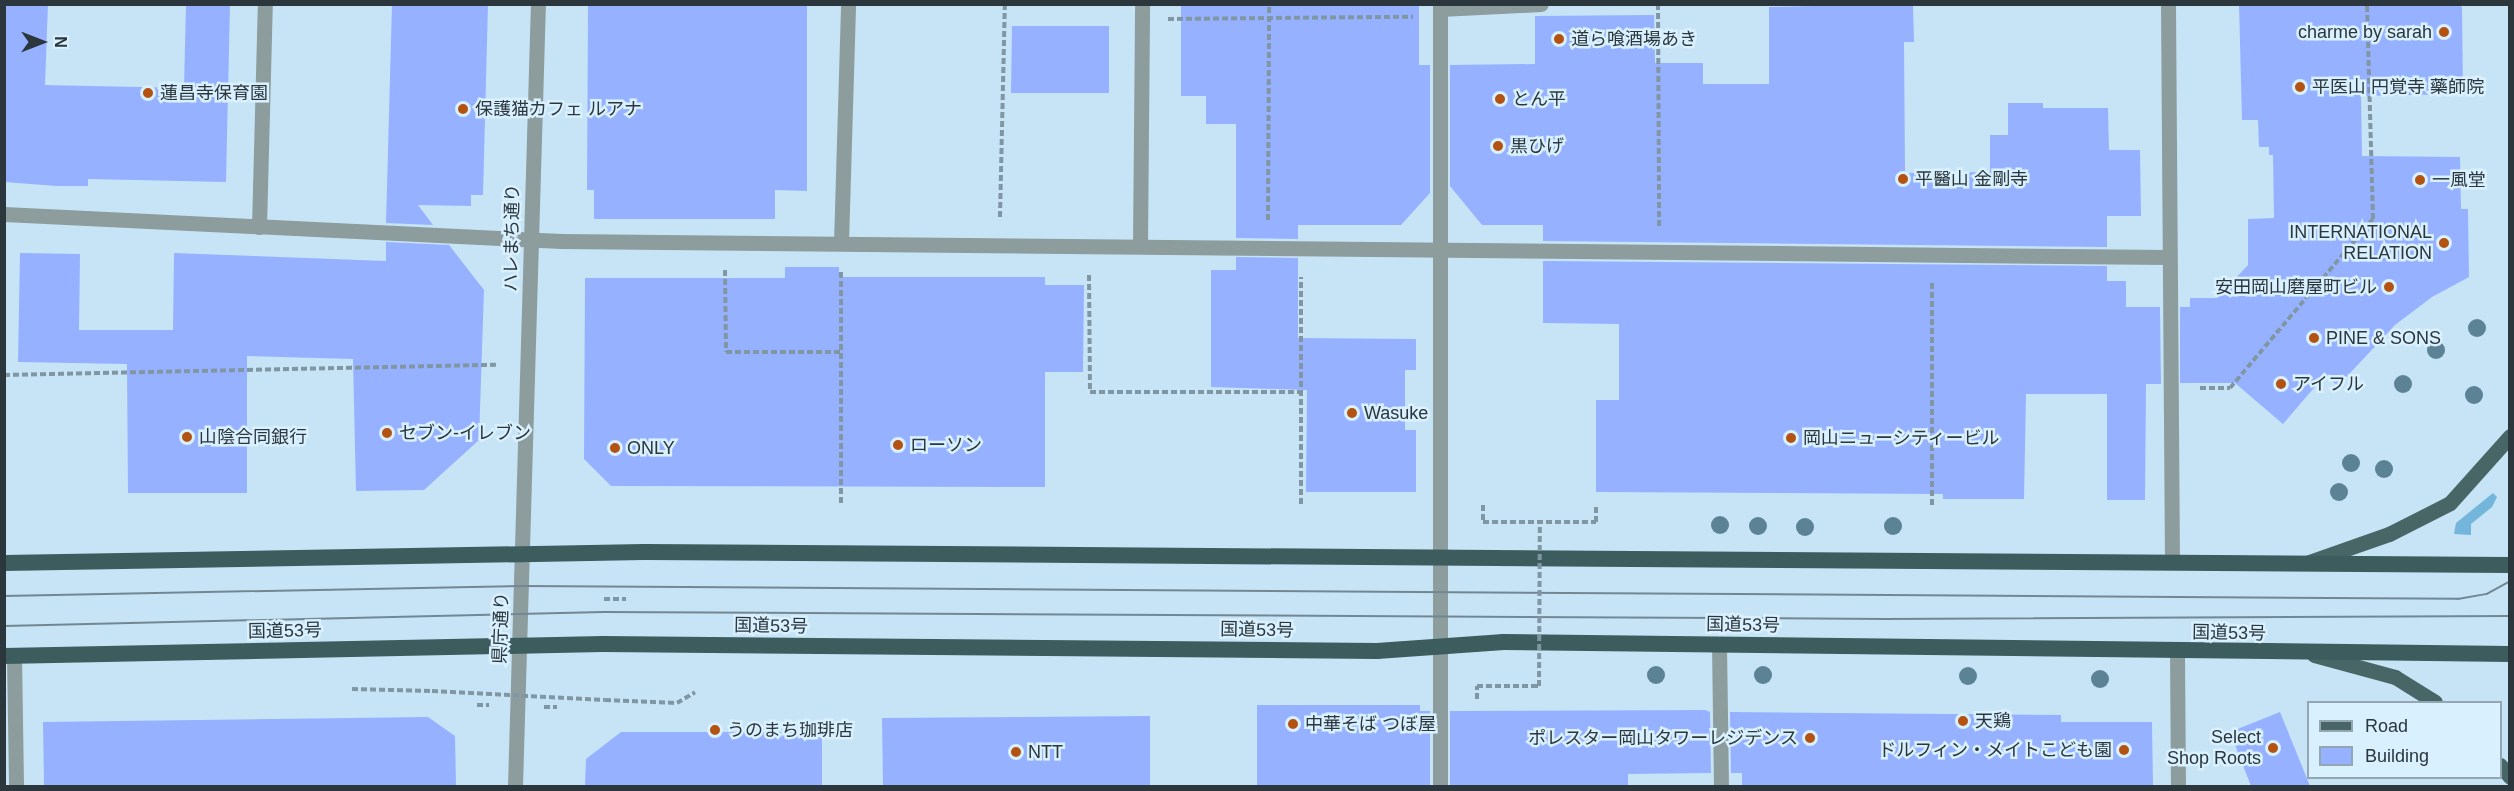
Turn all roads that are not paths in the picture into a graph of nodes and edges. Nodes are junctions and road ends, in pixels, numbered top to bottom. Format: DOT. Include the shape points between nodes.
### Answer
graph roads {
  1 [pos="265,4"];
  2 [pos="538,4"];
  3 [pos="848,4"];
  4 [pos="1541,4"];
  5 [pos="2168,4"];
  6 [pos="1440,10"];
  7 [pos="1142,12"];
  8 [pos="4,214"];
  9 [pos="259,226"];
  10 [pos="531,240"];
  11 [pos="841,243"];
  12 [pos="1140,245"];
  13 [pos="1440,252"];
  14 [pos="2168,256"];
  15 [pos="2510,436"];
  16 [pos="526,472"];
  17 [pos="523,554"];
  18 [pos="1440,558"];
  19 [pos="2172,562"];
  20 [pos="4,563"];
  21 [pos="2303,564"];
  22 [pos="2510,565"];
  23 [pos="1719,644"];
  24 [pos="520,646"];
  25 [pos="1441,646"];
  26 [pos="2177,651"];
  27 [pos="2306,653"];
  28 [pos="2510,654"];
  29 [pos="9,656"];
  30 [pos="2433,701"];
  31 [pos="16,786"];
  32 [pos="515,786"];
  33 [pos="1440,786"];
  34 [pos="1721,786"];
  35 [pos="2178,786"];
  1 -- 9 [label="street"];
  2 -- 10 [label="street, ハレまち通り"];
  3 -- 11 [label="street"];
  4 -- 6 [label="street"];
  5 -- 14 [label="street"];
  6 -- 13 [label="street"];
  7 -- 12 [label="street"];
  8 -- 9 [label="street"];
  9 -- 10 [label="street"];
  10 -- 11 [label="street"];
  10 -- 16 [label="street, ハレまち通り"];
  11 -- 12 [label="street"];
  12 -- 13 [label="street"];
  13 -- 14 [label="street"];
  13 -- 18 [label="street"];
  14 -- 19 [label="street"];
  15 -- 21 [label="main road" via="2450,503 2389,534"];
  16 -- 17 [label="street, 県庁通り"];
  17 -- 18 [label="highway"];
  17 -- 20 [label="highway"];
  17 -- 24 [label="street, 県庁通り"];
  18 -- 19 [label="highway"];
  18 -- 25 [label="street"];
  19 -- 21 [label="highway"];
  21 -- 22 [label="highway"];
  23 -- 25 [label="highway, 国道53号" via="1504,642"];
  23 -- 26 [label="highway, 国道53号"];
  23 -- 34 [label="street"];
  24 -- 25 [label="highway, 国道53号" via="1365,651"];
  24 -- 29 [label="highway, 国道53号"];
  24 -- 32 [label="street, 県庁通り"];
  25 -- 33 [label="street"];
  26 -- 27 [label="highway, 国道53号"];
  26 -- 35 [label="street"];
  27 -- 28 [label="highway, 国道53号"];
  27 -- 30 [label="main road" via="2395,677"];
  29 -- 31 [label="street"];
}
